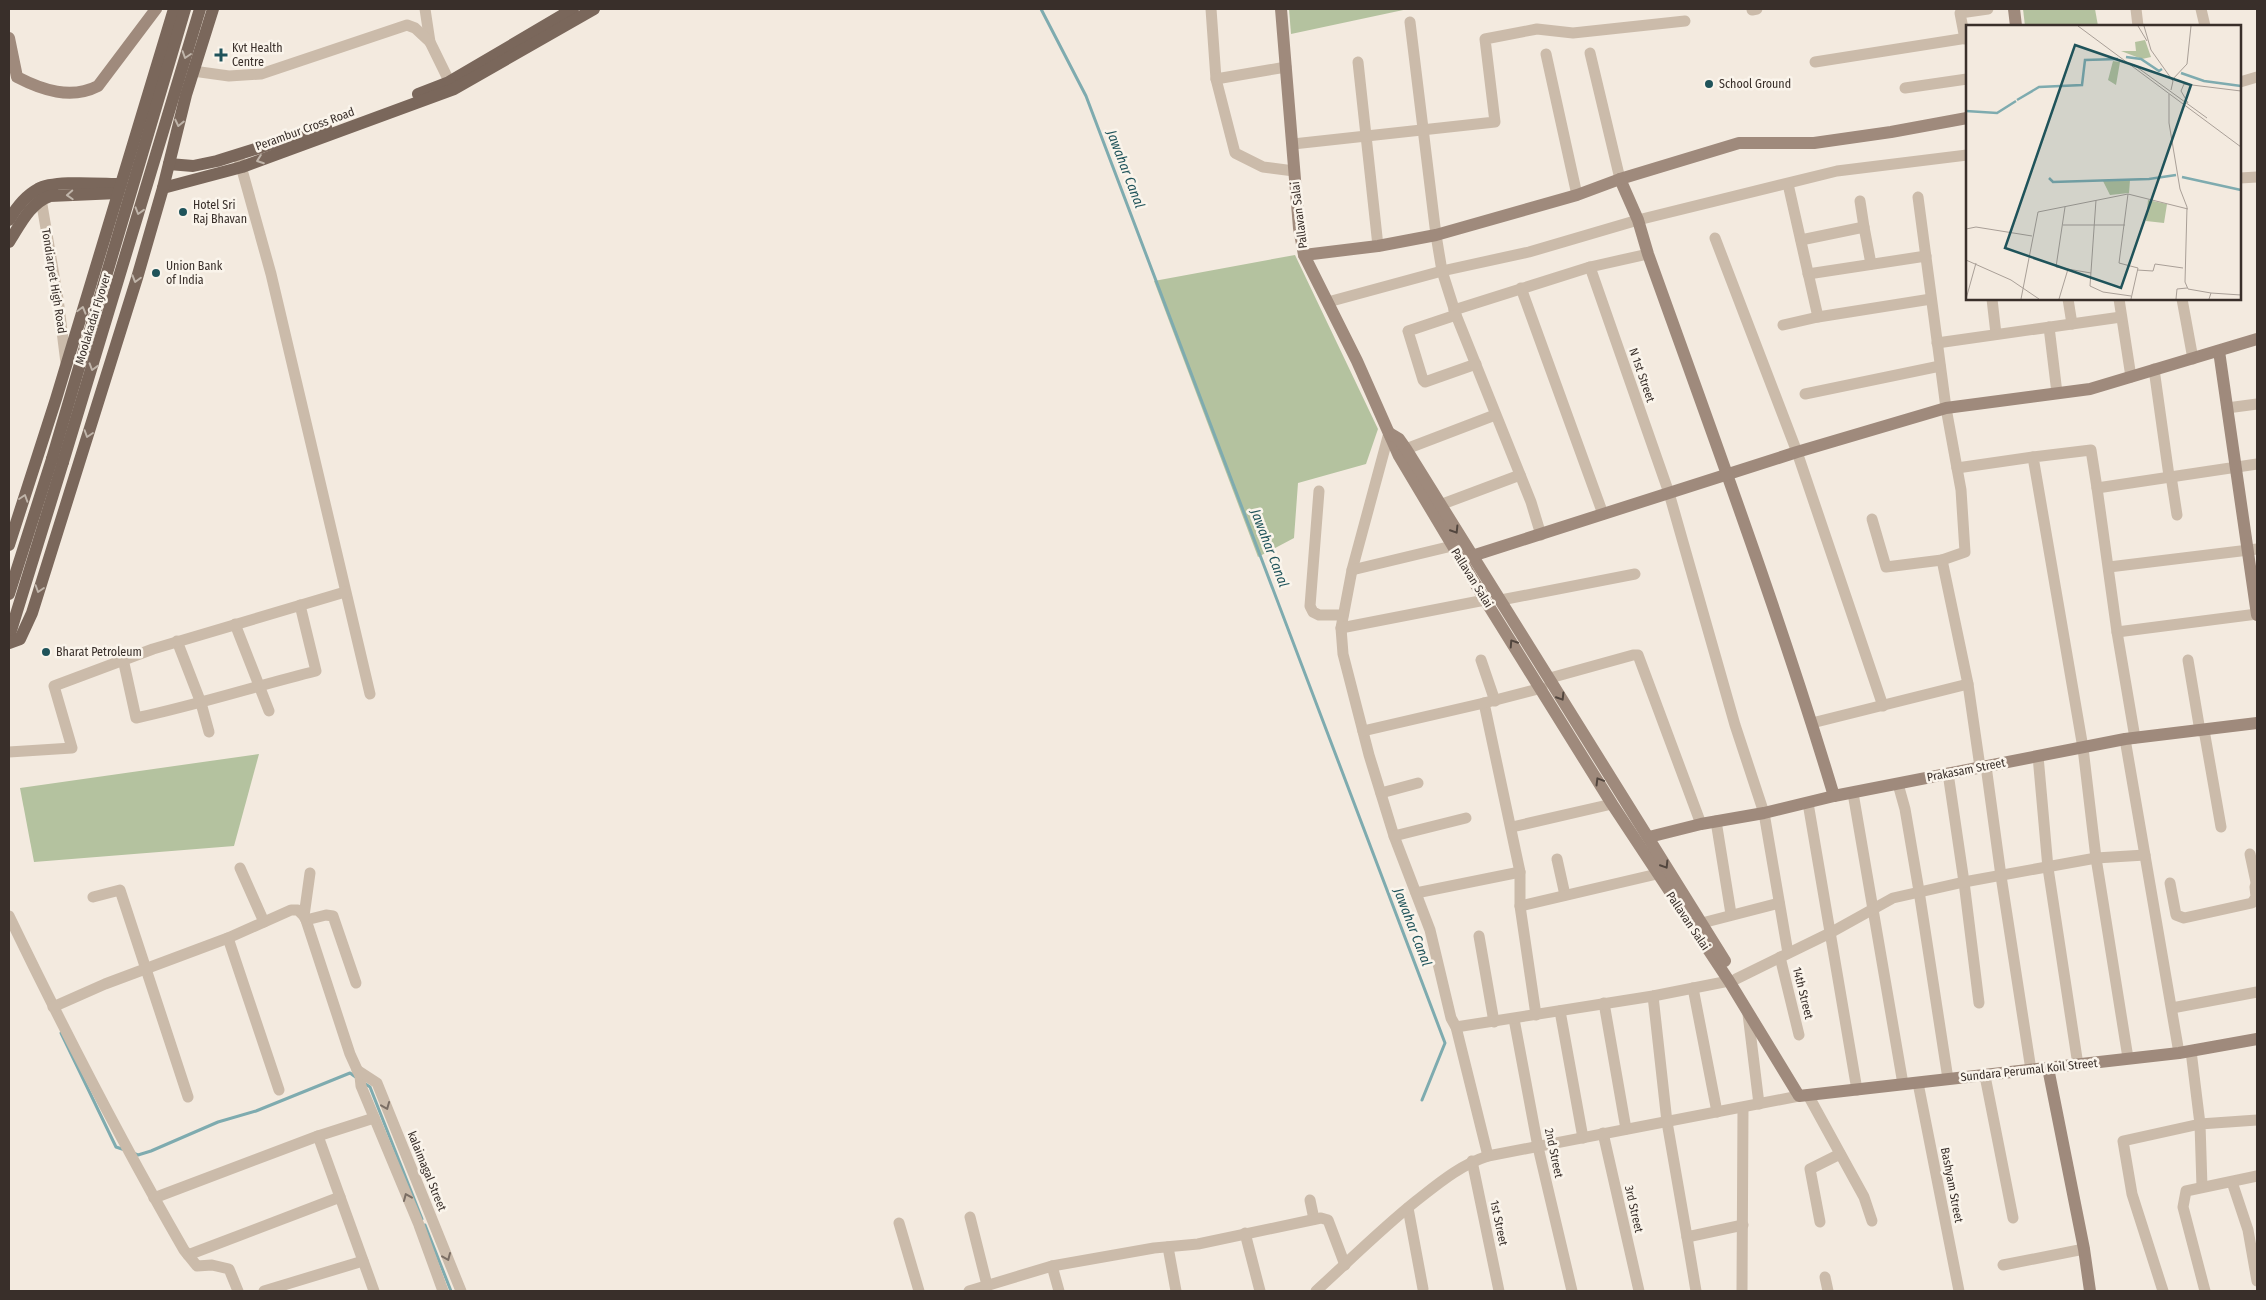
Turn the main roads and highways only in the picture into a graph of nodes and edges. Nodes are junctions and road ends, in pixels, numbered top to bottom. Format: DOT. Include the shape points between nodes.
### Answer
graph roads {
  1 [pos="174,9"];
  2 [pos="185,9"];
  3 [pos="200,9"];
  4 [pos="213,9"];
  5 [pos="573,9"];
  6 [pos="594,9"];
  7 [pos="150,84"];
  8 [pos="452,86"];
  9 [pos="186,95"];
  10 [pos="240,161"];
  11 [pos="170,164"];
  12 [pos="120,188"];
  13 [pos="163,188"];
  14 [pos="11,213"];
  15 [pos="9,242"];
  16 [pos="102,242"];
  17 [pos="143,253"];
  18 [pos="58,461"];
  19 [pos="9,545"];
  20 [pos="9,594"];
  21 [pos="9,637"];
  22 [pos="9,643"];
  1 -- 7 [label="main road"];
  2 -- 18 [label="main road, Moolakadai Flyover, bridge"];
  3 -- 18 [label="main road, Moolakadai Flyover, one-way, bridge"];
  4 -- 9 [label="main road"];
  5 -- 8 [label="main road"];
  6 -- 8 [label="main road"];
  7 -- 9 [label="main road"];
  7 -- 12 [label="main road"];
  8 -- 10 [label="main road, Perambur Cross Road"];
  9 -- 11 [label="main road, one-way"];
  10 -- 11 [label="main road, Perambur Cross Road" via="193,166"];
  10 -- 13 [label="main road, Perambur Cross Road"];
  11 -- 13 [label="main road"];
  12 -- 14 [label="main road" via="55,185 39,188"];
  12 -- 15 [label="main road, one-way" via="41,199"];
  12 -- 16 [label="main road"];
  13 -- 17 [label="main road"];
  16 -- 17 [label="main road"];
  19 -- 16 [label="main road, one-way"];
  17 -- 22 [label="main road, one-way" via="32,613 20,640"];
  18 -- 20 [label="main road, Moolakadai Flyover"];
  18 -- 21 [label="main road, Moolakadai Flyover"];
}
